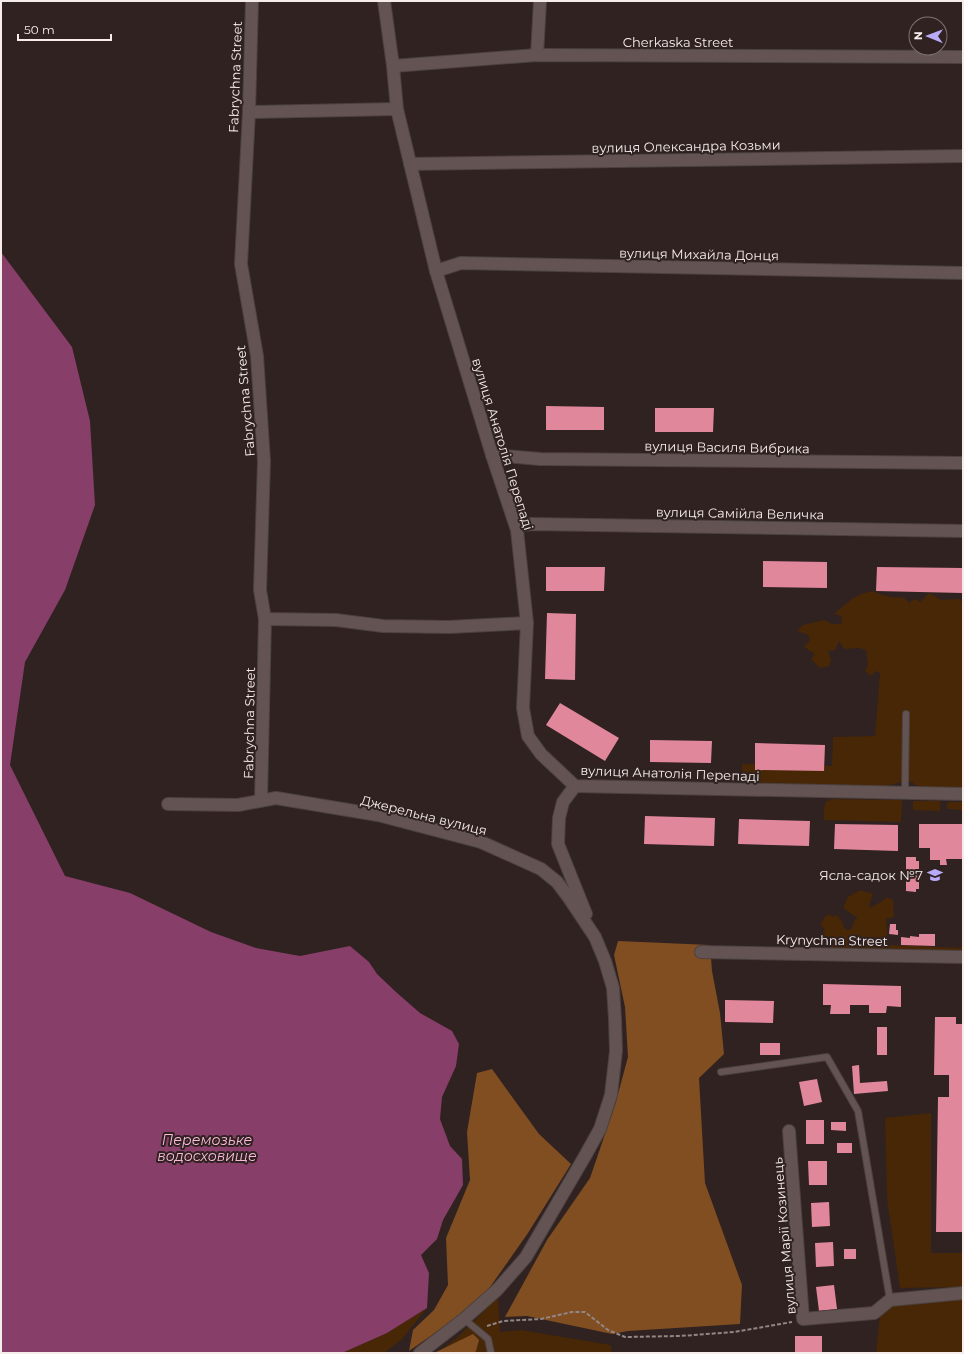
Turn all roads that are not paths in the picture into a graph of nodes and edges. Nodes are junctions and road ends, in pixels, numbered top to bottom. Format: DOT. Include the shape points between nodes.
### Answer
graph roads {
  1 [pos="252,1"];
  2 [pos="384,1"];
  3 [pos="540,1"];
  4 [pos="537,55"];
  5 [pos="963,57"];
  6 [pos="393,66"];
  7 [pos="397,109"];
  8 [pos="249,112"];
  9 [pos="963,156"];
  10 [pos="410,164"];
  11 [pos="436,270"];
  12 [pos="963,273"];
  13 [pos="492,454"];
  14 [pos="963,463"];
  15 [pos="516,526"];
  16 [pos="963,531"];
  17 [pos="265,619"];
  18 [pos="526,623"];
  19 [pos="906,714"];
  20 [pos="575,786"];
  21 [pos="905,792"];
  22 [pos="963,794"];
  23 [pos="261,800"];
  24 [pos="168,804"];
  25 [pos="595,937"];
  26 [pos="701,952"];
  27 [pos="963,957"];
  28 [pos="721,1072"];
  29 [pos="789,1131"];
  30 [pos="963,1293"];
  31 [pos="890,1300"];
  32 [pos="467,1321"];
  33 [pos="420,1353"];
  34 [pos="491,1353"];
  1 -- 8 [label="street, Fabrychna Street"];
  2 -- 6 [label="street, вулиця Анатолія Перепаді"];
  3 -- 4 [label="street"];
  4 -- 5 [label="street, Cherkaska Street"];
  4 -- 6 [label="street, Cherkaska Street"];
  6 -- 7 [label="street, вулиця Анатолія Перепаді"];
  7 -- 8 [label="street"];
  7 -- 10 [label="street, вулиця Анатолія Перепаді"];
  8 -- 17 [label="street, Fabrychna Street" via="241,264 257,356 264,461 260,590"];
  9 -- 10 [label="street, вулиця Олександра Козьми"];
  10 -- 11 [label="street, вулиця Анатолія Перепаді"];
  11 -- 12 [label="street, вулиця Михайла Донця" via="461,263"];
  11 -- 13 [label="street, вулиця Анатолія Перепаді"];
  13 -- 14 [label="street, вулиця Василя Вибрика" via="540,459"];
  13 -- 15 [label="street, вулиця Анатолія Перепаді"];
  15 -- 16 [label="street, вулиця Самійла Величка" via="531,524"];
  15 -- 18 [label="street, вулиця Анатолія Перепаді"];
  17 -- 18 [label="street" via="336,620 383,626 449,627"];
  17 -- 23 [label="street, Fabrychna Street"];
  18 -- 20 [label="street, вулиця Анатолія Перепаді" via="523,708 528,736 541,754"];
  19 -- 21 [label="lane"];
  20 -- 21 [label="street, вулиця Анатолія Перепаді"];
  20 -- 25 [label="street" via="564,802 559,818 558,844"];
  21 -- 22 [label="street, вулиця Анатолія Перепаді"];
  23 -- 24 [label="street, Джерельна вулиця" via="238,805"];
  23 -- 25 [label="street, Джерельна вулиця" via="276,798 378,815 481,842 541,869 557,882"];
  25 -- 32 [label="street, Джерельна вулиця" via="613,988 616,1051 611,1095 600,1129 526,1257"];
  26 -- 27 [label="street, Krynychna Street"];
  28 -- 31 [label="lane" via="827,1057 858,1111"];
  29 -- 31 [label="street, вулиця Марії Козинець" via="803,1319 874,1313"];
  30 -- 31 [label="street"];
  32 -- 33 [label="street, Джерельна вулиця"];
  32 -- 34 [label="lane" via="488,1339"];
}
